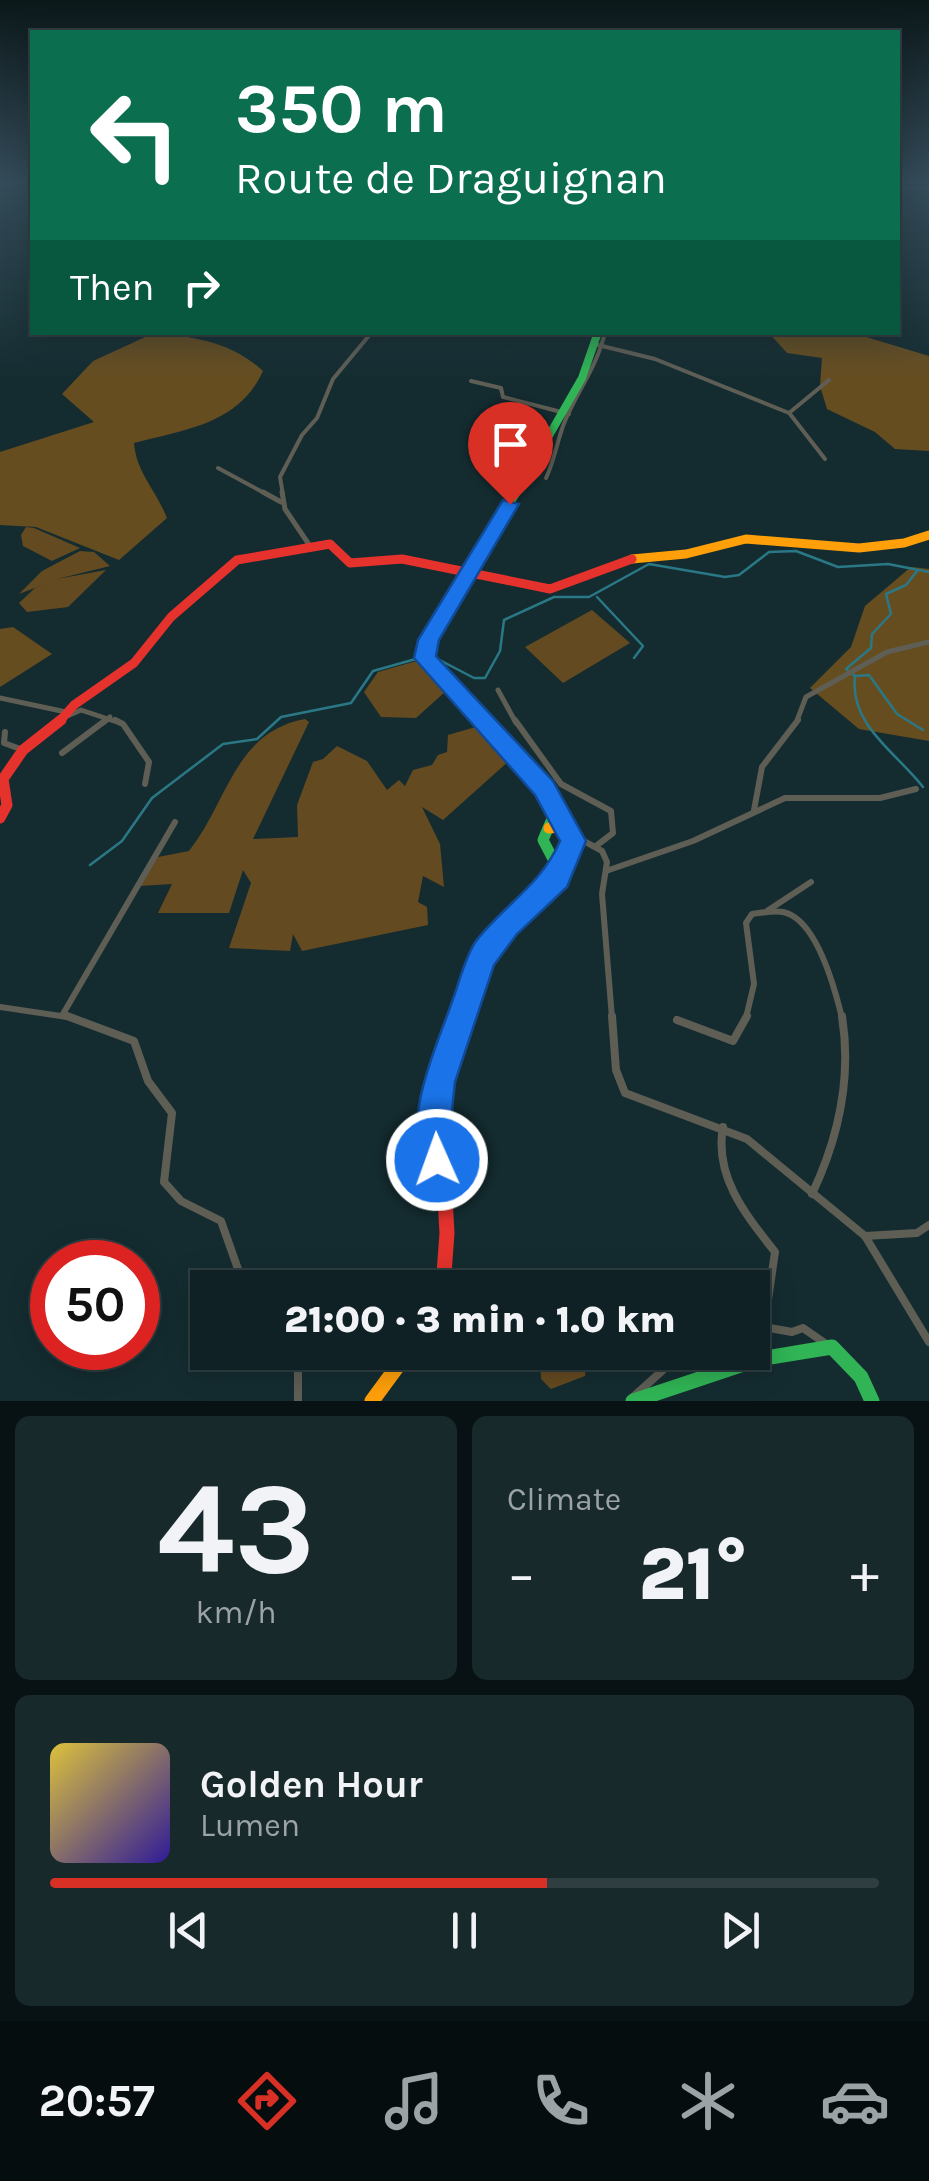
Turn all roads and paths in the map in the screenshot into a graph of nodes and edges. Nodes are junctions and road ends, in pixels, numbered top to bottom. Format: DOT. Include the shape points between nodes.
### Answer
graph roads {
  1 [pos="370,335"];
  2 [pos="600,338"];
  3 [pos="830,380"];
  4 [pos="471,381"];
  5 [pos="566,413"];
  6 [pos="788,413"];
  7 [pos="825,459"];
  8 [pos="218,468"];
  9 [pos="546,478"];
  10 [pos="284,504"];
  11 [pos="929,535"];
  12 [pos="310,546"];
  13 [pos="462,574"];
  14 [pos="929,642"];
  15 [pos="498,690"];
  16 [pos="0,698"];
  17 [pos="64,715"];
  18 [pos="110,717"];
  19 [pos="4,732"];
  20 [pos="23,750"];
  21 [pos="62,753"];
  22 [pos="535,780"];
  23 [pos="145,784"];
  24 [pos="916,789"];
  25 [pos="754,810"];
  26 [pos="0,818"];
  27 [pos="174,822"];
  28 [pos="549,828"];
  29 [pos="568,831"];
  30 [pos="593,845"];
  31 [pos="550,850"];
  32 [pos="568,850"];
  33 [pos="606,871"];
  34 [pos="811,882"];
  35 [pos="547,888"];
  36 [pos="767,910"];
  37 [pos="0,1007"];
  38 [pos="63,1014"];
  39 [pos="677,1020"];
  40 [pos="723,1127"];
  41 [pos="812,1194"];
  42 [pos="929,1225"];
  43 [pos="865,1236"];
  44 [pos="239,1270"];
  45 [pos="446,1270"];
  46 [pos="770,1287"];
  47 [pos="770,1329"];
  48 [pos="929,1342"];
  49 [pos="832,1347"];
  50 [pos="298,1370"];
  51 [pos="395,1370"];
  52 [pos="664,1370"];
  53 [pos="715,1370"];
  54 [pos="719,1374"];
  55 [pos="298,1401"];
  56 [pos="372,1401"];
  57 [pos="631,1401"];
  58 [pos="872,1401"];
  1 -- 10 [label="street" via="333,379 280,477"];
  2 -- 5 [label="main road"];
  2 -- 6 [label="street"];
  3 -- 6 [label="street"];
  4 -- 5 [label="street"];
  5 -- 9 [label="street"];
  5 -- 13 [label="main road"];
  6 -- 7 [label="street"];
  8 -- 10 [label="street"];
  10 -- 12 [label="street"];
  11 -- 13 [label="main road" via="880,550 741,539 690,553 626,559 550,589"];
  12 -- 13 [label="main road" via="332,545 350,563 402,559"];
  12 -- 17 [label="main road" via="237,560 172,617 134,663"];
  13 -- 22 [label="main road" via="425,656"];
  14 -- 25 [label="street" via="887,652 806,697 804,711 758,777"];
  15 -- 30 [label="street" via="560,784 596,796 611,812 613,833"];
  16 -- 17 [label="street"];
  17 -- 18 [label="street" via="81,710"];
  17 -- 20 [label="main road"];
  18 -- 21 [label="street"];
  18 -- 23 [label="street" via="143,749 149,762"];
  19 -- 20 [label="street" via="4,742"];
  20 -- 26 [label="main road" via="3,779 8,806"];
  22 -- 28 [label="main road" via="551,811"];
  22 -- 29 [label="main road"];
  24 -- 25 [label="street" via="880,798 785,798"];
  25 -- 33 [label="street"];
  27 -- 38 [label="street"];
  28 -- 29 [label="main road"];
  28 -- 31 [label="main road" via="543,840"];
  29 -- 30 [label="street"];
  29 -- 32 [label="main road"];
  30 -- 32 [label="street"];
  30 -- 33 [label="street" via="605,856"];
  31 -- 32 [label="main road"];
  31 -- 35 [label="main road" via="555,868"];
  32 -- 35 [label="main road"];
  33 -- 40 [label="street" via="602,894 619,1082 632,1098"];
  34 -- 36 [label="street"];
  35 -- 45 [label="main road" via="482,957 443,1066 434,1129 450,1241"];
  36 -- 39 [label="street" via="746,923 756,990 732,1042"];
  36 -- 41 [label="street" via="800,920 832,971 839,999 843,1119"];
  37 -- 38 [label="street"];
  38 -- 44 [label="street" via="134,1041 148,1081 172,1113 163,1188 221,1221"];
  40 -- 41 [label="street"];
  40 -- 46 [label="street" via="719,1148 736,1203 775,1252"];
  41 -- 43 [label="street"];
  42 -- 43 [label="street" via="917,1233"];
  43 -- 48 [label="street"];
  47 -- 49 [label="street" via="803,1328"];
  49 -- 54 [label="main road" via="780,1353"];
  49 -- 58 [label="main road"];
  50 -- 55 [label="street"];
  51 -- 56 [label="main road"];
  52 -- 57 [label="street"];
  53 -- 54 [label="street"];
  54 -- 57 [label="main road"];
}
